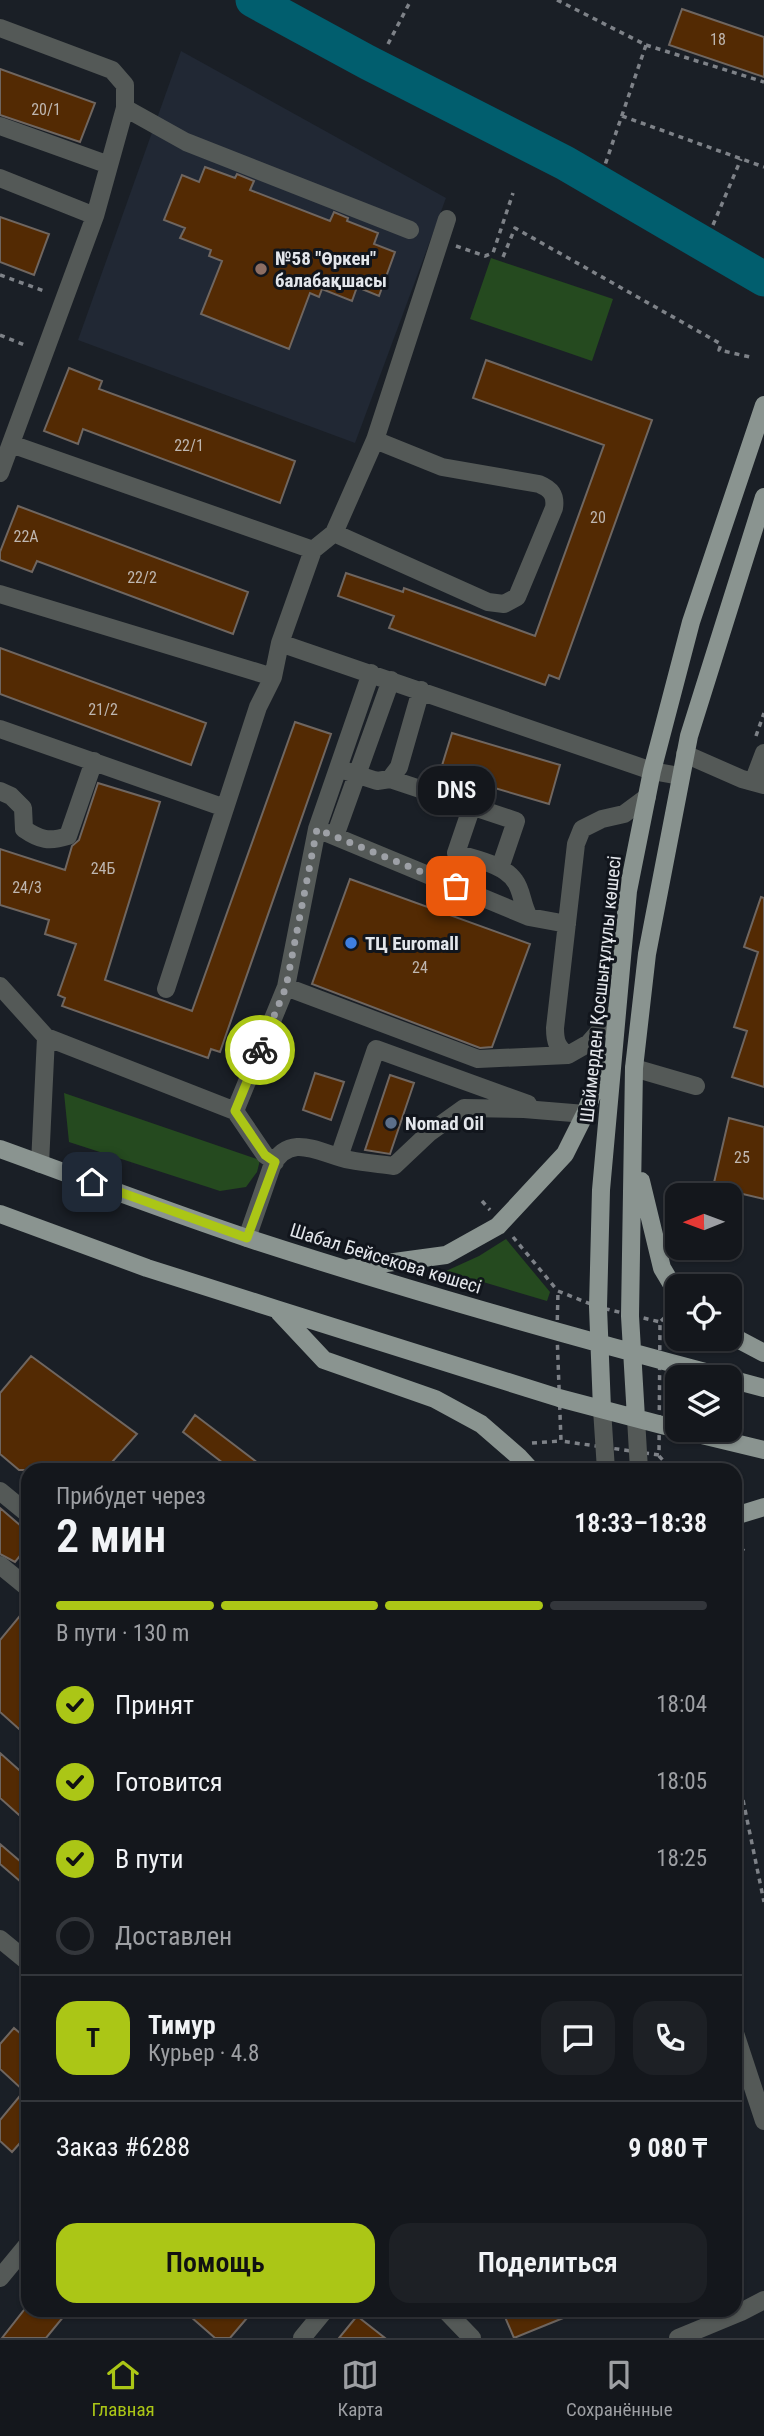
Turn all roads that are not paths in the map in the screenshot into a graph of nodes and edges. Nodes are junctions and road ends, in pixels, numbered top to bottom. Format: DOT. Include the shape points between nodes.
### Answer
graph roads {
  1 [pos="0,27"];
  2 [pos="125,108"];
  3 [pos="0,126"];
  4 [pos="109,165"];
  5 [pos="0,177"];
  6 [pos="95,216"];
  7 [pos="447,219"];
  8 [pos="410,230"];
  9 [pos="764,405"];
  10 [pos="9,433"];
  11 [pos="374,440"];
  12 [pos="0,473"];
  13 [pos="764,497"];
  14 [pos="334,533"];
  15 [pos="313,550"];
  16 [pos="0,594"];
  17 [pos="280,643"];
  18 [pos="371,673"];
  19 [pos="273,677"];
  20 [pos="391,680"];
  21 [pos="421,690"];
  22 [pos="0,729"];
  23 [pos="764,753"];
  24 [pos="685,754"];
  25 [pos="94,761"];
  26 [pos="338,768"];
  27 [pos="652,771"];
  28 [pos="357,774"];
  29 [pos="680,776"];
  30 [pos="390,779"];
  31 [pos="759,783"];
  32 [pos="0,791"];
  33 [pos="647,797"];
  34 [pos="472,806"];
  35 [pos="225,808"];
  36 [pos="317,829"];
  37 [pos="335,836"];
  38 [pos="500,869"];
  39 [pos="528,917"];
  40 [pos="567,924"];
  41 [pos="0,986"];
  42 [pos="286,987"];
  43 [pos="166,989"];
  44 [pos="616,1012"];
  45 [pos="46,1037"];
  46 [pos="613,1037"];
  47 [pos="568,1055"];
  48 [pos="635,1068"];
  49 [pos="696,1086"];
  50 [pos="235,1111"];
  51 [pos="545,1111"];
  52 [pos="585,1114"];
  53 [pos="0,1150"];
  54 [pos="634,1155"];
  55 [pos="339,1157"];
  56 [pos="275,1162"];
  57 [pos="40,1164"];
  58 [pos="0,1214"];
  59 [pos="247,1238"];
  60 [pos="345,1269"];
  61 [pos="666,1274"];
  62 [pos="276,1309"];
  63 [pos="742,1341"];
  64 [pos="600,1344"];
  65 [pos="632,1353"];
  66 [pos="764,1353"];
  67 [pos="679,1365"];
  68 [pos="742,1382"];
  69 [pos="764,1388"];
  70 [pos="602,1409"];
  71 [pos="636,1418"];
  72 [pos="665,1426"];
  73 [pos="731,1442"];
  74 [pos="764,1450"];
  75 [pos="525,1463"];
  76 [pos="605,1463"];
  77 [pos="639,1463"];
  78 [pos="0,1491"];
  79 [pos="764,1507"];
  80 [pos="21,1508"];
  81 [pos="742,1514"];
  82 [pos="0,1565"];
  83 [pos="21,1582"];
  84 [pos="0,1939"];
  85 [pos="21,1956"];
  86 [pos="742,2050"];
  87 [pos="758,2089"];
  88 [pos="764,2121"];
  89 [pos="21,2252"];
  90 [pos="0,2278"];
  91 [pos="764,2300"];
  92 [pos="742,2311"];
  93 [pos="319,2317"];
  94 [pos="452,2317"];
  95 [pos="729,2317"];
  96 [pos="302,2338"];
  97 [pos="472,2338"];
  98 [pos="678,2338"];
  1 -- 2 [label="street" via="112,70 125,85"];
  2 -- 4 [label="street"];
  2 -- 8 [label="street" via="186,142"];
  3 -- 4 [label="street"];
  4 -- 6 [label="street"];
  5 -- 6 [label="street"];
  6 -- 10 [label="street" via="45,353"];
  7 -- 11 [label="street"];
  9 -- 27 [label="main road, Шаймерден Қосшығұлұлы көшесі" via="691,622"];
  10 -- 12 [label="street"];
  10 -- 15 [label="street"];
  11 -- 14 [label="street"];
  11 -- 14 [label="street" via="442,467 548,488 554,508 517,597 504,604 488,602"];
  13 -- 24 [label="main road"];
  14 -- 15 [label="street"];
  15 -- 17 [label="street"];
  16 -- 19 [label="street"];
  17 -- 18 [label="street"];
  17 -- 19 [label="street"];
  18 -- 20 [label="street"];
  18 -- 26 [label="street"];
  19 -- 35 [label="street" via="258,707"];
  20 -- 21 [label="street"];
  20 -- 28 [label="street"];
  21 -- 27 [label="street"];
  21 -- 30 [label="street" via="399,767"];
  22 -- 25 [label="street"];
  23 -- 31 [label="street"];
  24 -- 29 [label="main road"];
  24 -- 31 [label="street"];
  25 -- 32 [label="street" via="68,836 54,841 38,839 24,829 23,808"];
  25 -- 35 [label="street"];
  26 -- 28 [label="street"];
  26 -- 36 [label="street"];
  27 -- 29 [label="street"];
  27 -- 33 [label="main road, Шаймерден Қосшығұлұлы көшесі"];
  28 -- 30 [label="street" via="377,781"];
  28 -- 37 [label="street"];
  29 -- 48 [label="main road" via="647,954"];
  30 -- 34 [label="street"];
  33 -- 40 [label="street" via="624,814 582,829 576,844"];
  33 -- 44 [label="main road, Шаймерден Қосшығұлұлы көшесі" via="628,891"];
  34 -- 38 [label="street" via="456,853"];
  34 -- 38 [label="street" via="516,821"];
  35 -- 43 [label="street"];
  36 -- 37 [label="street"];
  36 -- 42 [label="street"];
  37 -- 39 [label="street"];
  38 -- 39 [label="street" via="517,882"];
  39 -- 40 [label="street"];
  40 -- 47 [label="street" via="555,1039"];
  41 -- 45 [label="street"];
  42 -- 47 [label="street" via="478,1059"];
  42 -- 50 [label="street"];
  44 -- 46 [label="main road, Шаймерден Қосшығұлұлы көшесі"];
  44 -- 47 [label="street" via="589,1043"];
  45 -- 50 [label="street"];
  45 -- 57 [label="street"];
  46 -- 52 [label="main road"];
  46 -- 64 [label="main road, Шаймерден Қосшығұлұлы көшесі" via="601,1190"];
  48 -- 49 [label="street"];
  48 -- 54 [label="main road"];
  50 -- 56 [label="street" via="265,1155"];
  51 -- 52 [label="street"];
  51 -- 55 [label="street" via="464,1108 394,1166"];
  51 -- 55 [label="street" via="376,1049"];
  52 -- 60 [label="main road" via="565,1154 501,1223 446,1255"];
  53 -- 57 [label="main road, Шабал Бейсекова көшесі"];
  54 -- 61 [label="main road"];
  54 -- 65 [label="main road"];
  55 -- 56 [label="street" via="303,1146 289,1149"];
  56 -- 59 [label="street"];
  57 -- 59 [label="main road, Шабал Бейсекова көшесі"];
  58 -- 62 [label="main road"];
  59 -- 60 [label="main road, Шабал Бейсекова көшесі"];
  60 -- 64 [label="main road, Шабал Бейсекова көшесі"];
  62 -- 70 [label="main road"];
  62 -- 75 [label="main road" via="324,1360 435,1399 481,1424"];
  63 -- 66 [label="main road"];
  64 -- 65 [label="main road, Шабал Бейсекова көшесі"];
  64 -- 70 [label="main road, Шаймерден Қосшығұлұлы көшесі"];
  65 -- 67 [label="main road, Шабал Бейсекова көшесі"];
  65 -- 71 [label="main road"];
  68 -- 69 [label="main road"];
  70 -- 71 [label="main road"];
  70 -- 76 [label="street, Шаймерден Қосшығұлұлы көшесі"];
  71 -- 72 [label="main road"];
  71 -- 77 [label="street"];
  73 -- 74 [label="main road"];
  78 -- 80 [label="street"];
  79 -- 81 [label="main road"];
  82 -- 83 [label="street"];
  84 -- 85 [label="street"];
  86 -- 87 [label="street"];
  87 -- 88 [label="street"];
  89 -- 90 [label="street"];
  91 -- 92 [label="street"];
  93 -- 96 [label="street"];
  94 -- 97 [label="street"];
  95 -- 98 [label="street"];
}
